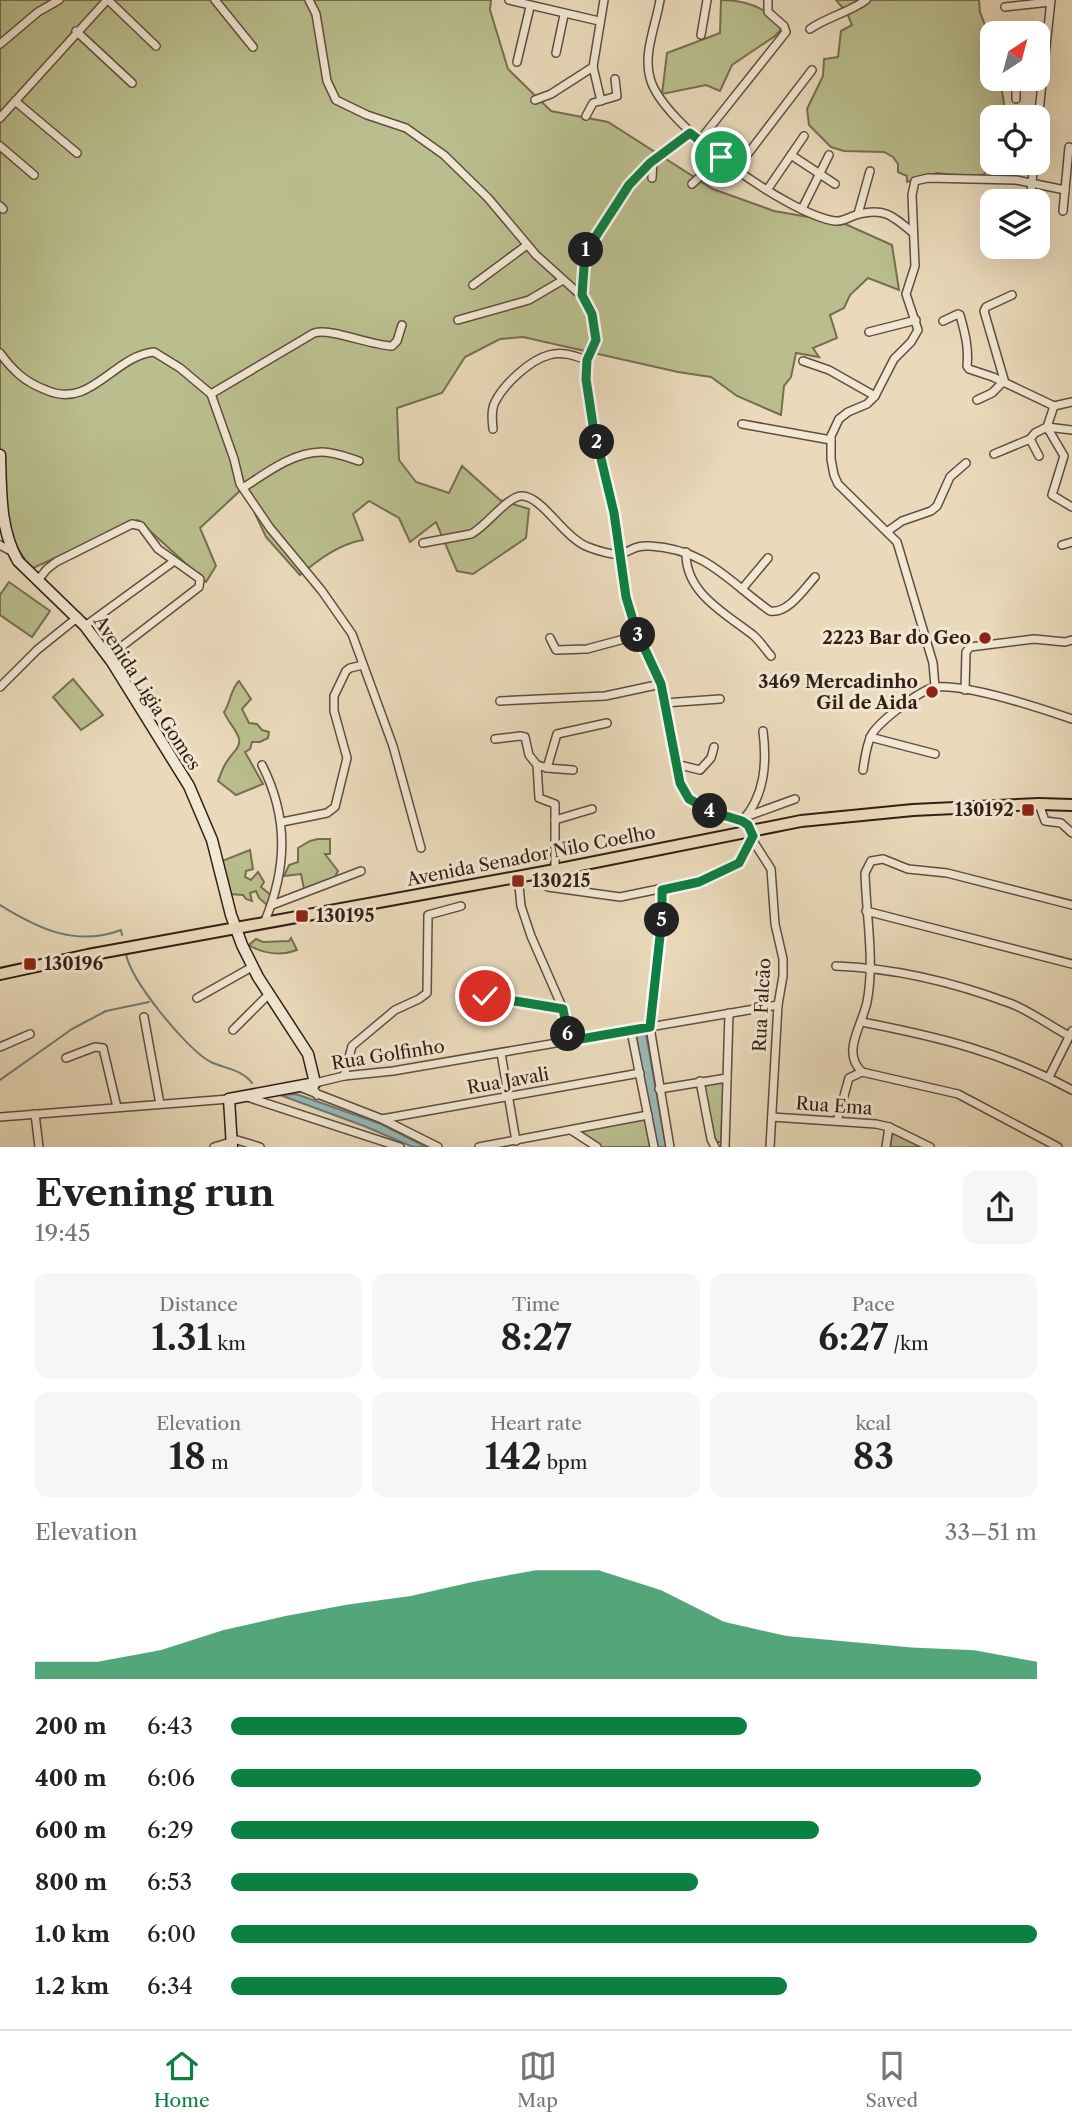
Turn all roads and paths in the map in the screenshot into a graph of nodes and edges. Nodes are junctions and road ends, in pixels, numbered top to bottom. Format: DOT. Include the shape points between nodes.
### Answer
graph roads {
  1 [pos="59,0"];
  2 [pos="107,0"];
  3 [pos="215,0"];
  4 [pos="309,0"];
  5 [pos="509,0"];
  6 [pos="604,0"];
  7 [pos="660,0"];
  8 [pos="707,0"];
  9 [pos="768,0"];
  10 [pos="866,0"];
  11 [pos="1051,1"];
  12 [pos="1005,6"];
  13 [pos="530,7"];
  14 [pos="564,15"];
  15 [pos="599,21"];
  16 [pos="1046,21"];
  17 [pos="810,29"];
  18 [pos="76,32"];
  19 [pos="701,35"];
  20 [pos="0,44"];
  21 [pos="156,46"];
  22 [pos="253,47"];
  23 [pos="556,53"];
  24 [pos="517,62"];
  25 [pos="593,67"];
  26 [pos="812,70"];
  27 [pos="615,79"];
  28 [pos="132,83"];
  29 [pos="1016,91"];
  30 [pos="1016,99"];
  31 [pos="535,100"];
  32 [pos="15,101"];
  33 [pos="601,101"];
  34 [pos="586,116"];
  35 [pos="0,118"];
  36 [pos="690,133"];
  37 [pos="804,136"];
  38 [pos="700,140"];
  39 [pos="0,146"];
  40 [pos="1069,147"];
  41 [pos="77,153"];
  42 [pos="791,155"];
  43 [pos="829,155"];
  44 [pos="721,157"];
  45 [pos="653,160"];
  46 [pos="737,168"];
  47 [pos="870,171"];
  48 [pos="820,174"];
  49 [pos="34,175"];
  50 [pos="1033,175"];
  51 [pos="652,178"];
  52 [pos="1032,183"];
  53 [pos="692,184"];
  54 [pos="835,184"];
  55 [pos="1031,189"];
  56 [pos="767,190"];
  57 [pos="1065,190"];
  58 [pos="802,209"];
  59 [pos="1063,211"];
  60 [pos="858,215"];
  61 [pos="912,232"];
  62 [pos="527,245"];
  63 [pos="564,280"];
  64 [pos="473,285"];
  65 [pos="582,295"];
  66 [pos="1012,295"];
  67 [pos="458,320"];
  68 [pos="916,320"];
  69 [pos="943,321"];
  70 [pos="402,325"];
  71 [pos="869,332"];
  72 [pos="0,353"];
  73 [pos="587,360"];
  74 [pos="803,361"];
  75 [pos="1004,383"];
  76 [pos="211,394"];
  77 [pos="875,396"];
  78 [pos="977,400"];
  79 [pos="1072,401"];
  80 [pos="1054,406"];
  81 [pos="742,424"];
  82 [pos="1048,428"];
  83 [pos="493,429"];
  84 [pos="1072,430"];
  85 [pos="1030,439"];
  86 [pos="831,440"];
  87 [pos="994,454"];
  88 [pos="0,455"];
  89 [pos="1039,456"];
  90 [pos="359,461"];
  91 [pos="966,463"];
  92 [pos="243,488"];
  93 [pos="1072,508"];
  94 [pos="888,531"];
  95 [pos="1072,542"];
  96 [pos="423,543"];
  97 [pos="0,545"];
  98 [pos="1062,545"];
  99 [pos="11,551"];
  100 [pos="686,552"];
  101 [pos="619,554"];
  102 [pos="768,558"];
  103 [pos="173,562"];
  104 [pos="815,577"];
  105 [pos="38,580"];
  106 [pos="742,589"];
  107 [pos="82,622"];
  108 [pos="639,635"];
  109 [pos="550,638"];
  110 [pos="1072,640"];
  111 [pos="771,656"];
  112 [pos="108,657"];
  113 [pos="363,665"];
  114 [pos="661,684"];
  115 [pos="0,687"];
  116 [pos="935,687"];
  117 [pos="965,690"];
  118 [pos="720,699"];
  119 [pos="500,701"];
  120 [pos="664,703"];
  121 [pos="1072,719"];
  122 [pos="607,723"];
  123 [pos="763,731"];
  124 [pos="870,737"];
  125 [pos="495,739"];
  126 [pos="714,747"];
  127 [pos="935,754"];
  128 [pos="676,764"];
  129 [pos="262,765"];
  130 [pos="537,765"];
  131 [pos="547,768"];
  132 [pos="573,770"];
  133 [pos="863,770"];
  134 [pos="795,799"];
  135 [pos="1039,804"];
  136 [pos="1072,805"];
  137 [pos="592,809"];
  138 [pos="745,818"];
  139 [pos="555,820"];
  140 [pos="282,822"];
  141 [pos="752,833"];
  142 [pos="1072,833"];
  143 [pos="421,848"];
  144 [pos="555,870"];
  145 [pos="362,871"];
  146 [pos="539,872"];
  147 [pos="518,875"];
  148 [pos="662,890"];
  149 [pos="272,905"];
  150 [pos="1072,905"];
  151 [pos="461,906"];
  152 [pos="866,911"];
  153 [pos="264,923"];
  154 [pos="236,928"];
  155 [pos="1072,964"];
  156 [pos="836,966"];
  157 [pos="252,967"];
  158 [pos="871,967"];
  159 [pos="0,974"];
  160 [pos="269,994"];
  161 [pos="485,996"];
  162 [pos="197,998"];
  163 [pos="778,1005"];
  164 [pos="563,1009"];
  165 [pos="729,1013"];
  166 [pos="144,1017"];
  167 [pos="862,1021"];
  168 [pos="649,1028"];
  169 [pos="233,1030"];
  170 [pos="632,1030"];
  171 [pos="1071,1033"];
  172 [pos="30,1034"];
  173 [pos="569,1041"];
  174 [pos="0,1047"];
  175 [pos="501,1053"];
  176 [pos="66,1058"];
  177 [pos="862,1072"];
  178 [pos="640,1073"];
  179 [pos="344,1076"];
  180 [pos="1049,1077"];
  181 [pos="727,1078"];
  182 [pos="700,1081"];
  183 [pos="314,1083"];
  184 [pos="296,1086"];
  185 [pos="659,1089"];
  186 [pos="1072,1090"];
  187 [pos="243,1095"];
  188 [pos="317,1095"];
  189 [pos="509,1097"];
  190 [pos="229,1099"];
  191 [pos="160,1104"];
  192 [pos="117,1107"];
  193 [pos="35,1114"];
  194 [pos="648,1115"];
  195 [pos="0,1117"];
  196 [pos="772,1117"];
  197 [pos="382,1119"];
  198 [pos="837,1121"];
  199 [pos="889,1127"];
  200 [pos="571,1130"];
  201 [pos="513,1143"];
  202 [pos="232,1145"];
  203 [pos="39,1147"];
  204 [pos="214,1147"];
  205 [pos="260,1147"];
  206 [pos="400,1147"];
  207 [pos="438,1147"];
  208 [pos="479,1147"];
  209 [pos="597,1147"];
  210 [pos="654,1147"];
  211 [pos="670,1147"];
  212 [pos="715,1147"];
  213 [pos="725,1147"];
  214 [pos="770,1147"];
  215 [pos="886,1147"];
  216 [pos="930,1147"];
  217 [pos="1058,1147"];
  1 -- 20 [label="street"];
  2 -- 18 [label="street"];
  2 -- 21 [label="street"];
  3 -- 22 [label="street"];
  4 -- 62 [label="street" via="336,100 406,128 430,144 488,198"];
  5 -- 13 [label="street"];
  6 -- 15 [label="street"];
  7 -- 36 [label="street" via="647,61 650,82"];
  8 -- 19 [label="street"];
  9 -- 38 [label="street" via="768,12 785,27 785,33"];
  10 -- 17 [label="street"];
  11 -- 12 [label="street"];
  11 -- 16 [label="street"];
  13 -- 14 [label="street"];
  13 -- 24 [label="street"];
  14 -- 15 [label="street"];
  14 -- 23 [label="street"];
  15 -- 25 [label="street"];
  18 -- 28 [label="street"];
  18 -- 32 [label="street"];
  25 -- 31 [label="street"];
  25 -- 33 [label="street"];
  26 -- 46 [label="street"];
  27 -- 33 [label="street" via="617,96"];
  29 -- 30 [label="street"];
  32 -- 35 [label="street"];
  32 -- 41 [label="street"];
  33 -- 34 [label="street" via="591,104"];
  36 -- 38 [label="street"];
  36 -- 45 [label="street"];
  37 -- 42 [label="street"];
  38 -- 44 [label="street"];
  39 -- 49 [label="street"];
  40 -- 57 [label="street"];
  42 -- 48 [label="street"];
  42 -- 56 [label="street"];
  43 -- 48 [label="street"];
  44 -- 46 [label="street"];
  44 -- 53 [label="street"];
  45 -- 51 [label="street"];
  45 -- 65 [label="street" via="629,185 587,248"];
  46 -- 56 [label="street"];
  47 -- 60 [label="street"];
  48 -- 54 [label="street"];
  48 -- 58 [label="street"];
  50 -- 52 [label="street"];
  52 -- 55 [label="street"];
  52 -- 57 [label="street"];
  52 -- 61 [label="street" via="919,180 912,190"];
  56 -- 58 [label="street"];
  57 -- 59 [label="street"];
  58 -- 60 [label="street" via="836,221"];
  60 -- 61 [label="street" via="884,211"];
  61 -- 68 [label="street" via="915,266 906,294"];
  62 -- 63 [label="street"];
  62 -- 64 [label="street"];
  63 -- 65 [label="street"];
  63 -- 67 [label="street" via="529,300"];
  65 -- 73 [label="street" via="595,327 595,345"];
  66 -- 75 [label="street" via="984,311"];
  68 -- 71 [label="street"];
  68 -- 77 [label="street" via="917,334 894,359"];
  69 -- 75 [label="street" via="960,315 967,368"];
  70 -- 76 [label="street" via="392,346 329,331 314,333"];
  72 -- 76 [label="street" via="17,375 66,396 154,352"];
  73 -- 83 [label="street" via="560,354 535,362 495,402"];
  73 -- 101 [label="street" via="589,402"];
  74 -- 77 [label="street"];
  75 -- 78 [label="street"];
  75 -- 80 [label="street"];
  76 -- 92 [label="street"];
  77 -- 86 [label="street" via="845,414"];
  79 -- 80 [label="street"];
  80 -- 82 [label="street"];
  81 -- 86 [label="street"];
  82 -- 84 [label="street"];
  82 -- 85 [label="street"];
  82 -- 93 [label="street" via="1064,456 1052,495"];
  85 -- 87 [label="street"];
  85 -- 89 [label="street"];
  86 -- 94 [label="street" via="835,479"];
  88 -- 99 [label="street, Avenida Ligia Gomes" via="1,517"];
  90 -- 92 [label="street" via="334,453 308,453"];
  91 -- 94 [label="street" via="950,477 937,506"];
  92 -- 113 [label="street" via="344,621"];
  94 -- 116 [label="street" via="902,555 933,663"];
  95 -- 98 [label="street"];
  96 -- 101 [label="street" via="471,534 510,500 525,496 569,536 588,547"];
  97 -- 99 [label="street"];
  99 -- 105 [label="street, Avenida Ligia Gomes"];
  100 -- 101 [label="street" via="651,546 632,547"];
  100 -- 106 [label="street" via="703,559"];
  100 -- 111 [label="street" via="688,572 708,600 754,636"];
  101 -- 108 [label="street" via="626,597"];
  102 -- 106 [label="street"];
  103 -- 105 [label="street" via="141,526 132,524 56,562"];
  103 -- 107 [label="street"];
  103 -- 112 [label="street" via="196,575 201,585"];
  104 -- 106 [label="street" via="778,612"];
  105 -- 107 [label="street, Avenida Ligia Gomes"];
  107 -- 112 [label="street, Avenida Ligia Gomes"];
  107 -- 115 [label="street" via="37,650"];
  108 -- 109 [label="street" via="578,650 556,650"];
  108 -- 114 [label="street"];
  110 -- 117 [label="street" via="1034,639 970,647"];
  112 -- 154 [label="street, Avenida Ligia Gomes" via="201,810"];
  113 -- 140 [label="street" via="346,671 334,696 347,758 335,807 327,813"];
  113 -- 143 [label="street" via="393,746"];
  114 -- 119 [label="street" via="605,696"];
  114 -- 120 [label="street"];
  116 -- 117 [label="street"];
  116 -- 124 [label="street" via="882,722"];
  117 -- 121 [label="street"];
  118 -- 120 [label="street"];
  120 -- 128 [label="street"];
  122 -- 131 [label="street" via="557,734"];
  123 -- 138 [label="street" via="763,780 757,801"];
  124 -- 127 [label="street"];
  124 -- 133 [label="street"];
  125 -- 130 [label="street" via="523,736"];
  126 -- 128 [label="street" via="700,769"];
  128 -- 138 [label="street" via="689,799 713,812"];
  129 -- 140 [label="street"];
  130 -- 131 [label="street"];
  130 -- 139 [label="street" via="539,798 555,804"];
  131 -- 132 [label="street"];
  134 -- 138 [label="street"];
  135 -- 136 [label="main road, Avenida Senador Nilo Coelho"];
  135 -- 141 [label="main road, Avenida Senador Nilo Coelho" via="856,814"];
  135 -- 142 [label="street" via="1045,821 1061,824"];
  137 -- 139 [label="street"];
  138 -- 141 [label="street, Rua Falcão"];
  139 -- 144 [label="street"];
  140 -- 149 [label="street" via="279,883"];
  141 -- 144 [label="main road, Avenida Senador Nilo Coelho"];
  141 -- 148 [label="street" via="739,863 699,882"];
  141 -- 163 [label="street, Rua Falcão" via="771,869 783,960"];
  144 -- 146 [label="main road, Avenida Senador Nilo Coelho"];
  145 -- 149 [label="street"];
  146 -- 147 [label="main road, Avenida Senador Nilo Coelho"];
  146 -- 148 [label="street" via="548,887 620,897"];
  147 -- 153 [label="main road, Avenida Senador Nilo Coelho"];
  147 -- 164 [label="street" via="519,897 531,936"];
  148 -- 168 [label="street"];
  149 -- 153 [label="street"];
  150 -- 152 [label="street" via="947,873 908,869 878,858 865,873"];
  151 -- 179 [label="street" via="428,915 427,993 395,1010 352,1046"];
  152 -- 155 [label="street"];
  152 -- 158 [label="street"];
  153 -- 154 [label="main road, Avenida Senador Nilo Coelho"];
  154 -- 157 [label="street, Avenida Ligia Gomes"];
  154 -- 159 [label="main road, Avenida Senador Nilo Coelho"];
  156 -- 158 [label="street"];
  157 -- 160 [label="street, Avenida Ligia Gomes"];
  157 -- 162 [label="street"];
  158 -- 167 [label="street"];
  158 -- 171 [label="street" via="1014,1005"];
  160 -- 169 [label="street"];
  160 -- 183 [label="street, Avenida Ligia Gomes" via="308,1054"];
  161 -- 164 [label="street"];
  163 -- 165 [label="street, Rua Golfinho"];
  163 -- 196 [label="street, Rua Falcão"];
  164 -- 173 [label="street"];
  165 -- 168 [label="street, Rua Golfinho"];
  165 -- 181 [label="street"];
  166 -- 191 [label="street"];
  167 -- 177 [label="street" via="851,1050"];
  167 -- 180 [label="street" via="970,1046"];
  168 -- 170 [label="street, Rua Golfinho"];
  168 -- 185 [label="street"];
  170 -- 173 [label="street, Rua Golfinho"];
  170 -- 178 [label="street"];
  171 -- 180 [label="street"];
  172 -- 174 [label="street"];
  173 -- 175 [label="street, Rua Golfinho"];
  175 -- 179 [label="street, Rua Golfinho"];
  175 -- 189 [label="street"];
  176 -- 192 [label="street" via="103,1048"];
  177 -- 198 [label="street" via="849,1078"];
  177 -- 217 [label="street" via="958,1094"];
  178 -- 189 [label="street, Rua Javali"];
  178 -- 194 [label="street"];
  179 -- 183 [label="street, Rua Golfinho"];
  180 -- 186 [label="street"];
  181 -- 182 [label="street"];
  181 -- 213 [label="street"];
  182 -- 185 [label="street"];
  182 -- 212 [label="street"];
  183 -- 184 [label="street, Rua Golfinho"];
  183 -- 188 [label="street"];
  184 -- 187 [label="street, Rua Golfinho"];
  184 -- 188 [label="street"];
  185 -- 211 [label="street"];
  187 -- 190 [label="street, Rua Golfinho"];
  187 -- 206 [label="street"];
  188 -- 197 [label="street"];
  189 -- 197 [label="street, Rua Javali"];
  189 -- 201 [label="street"];
  190 -- 191 [label="street, Rua Golfinho"];
  190 -- 202 [label="street"];
  191 -- 192 [label="street, Rua Golfinho"];
  192 -- 193 [label="street, Rua Golfinho"];
  193 -- 195 [label="street, Rua Golfinho"];
  193 -- 203 [label="street"];
  194 -- 200 [label="street"];
  194 -- 210 [label="street"];
  196 -- 198 [label="street, Rua Ema"];
  196 -- 214 [label="street, Rua Falcão"];
  197 -- 207 [label="street"];
  198 -- 199 [label="street, Rua Ema"];
  199 -- 215 [label="street"];
  199 -- 216 [label="street, Rua Ema"];
  200 -- 201 [label="street"];
  200 -- 209 [label="street"];
  201 -- 208 [label="street"];
  202 -- 204 [label="street"];
  202 -- 205 [label="street" via="237,1140"];
}
